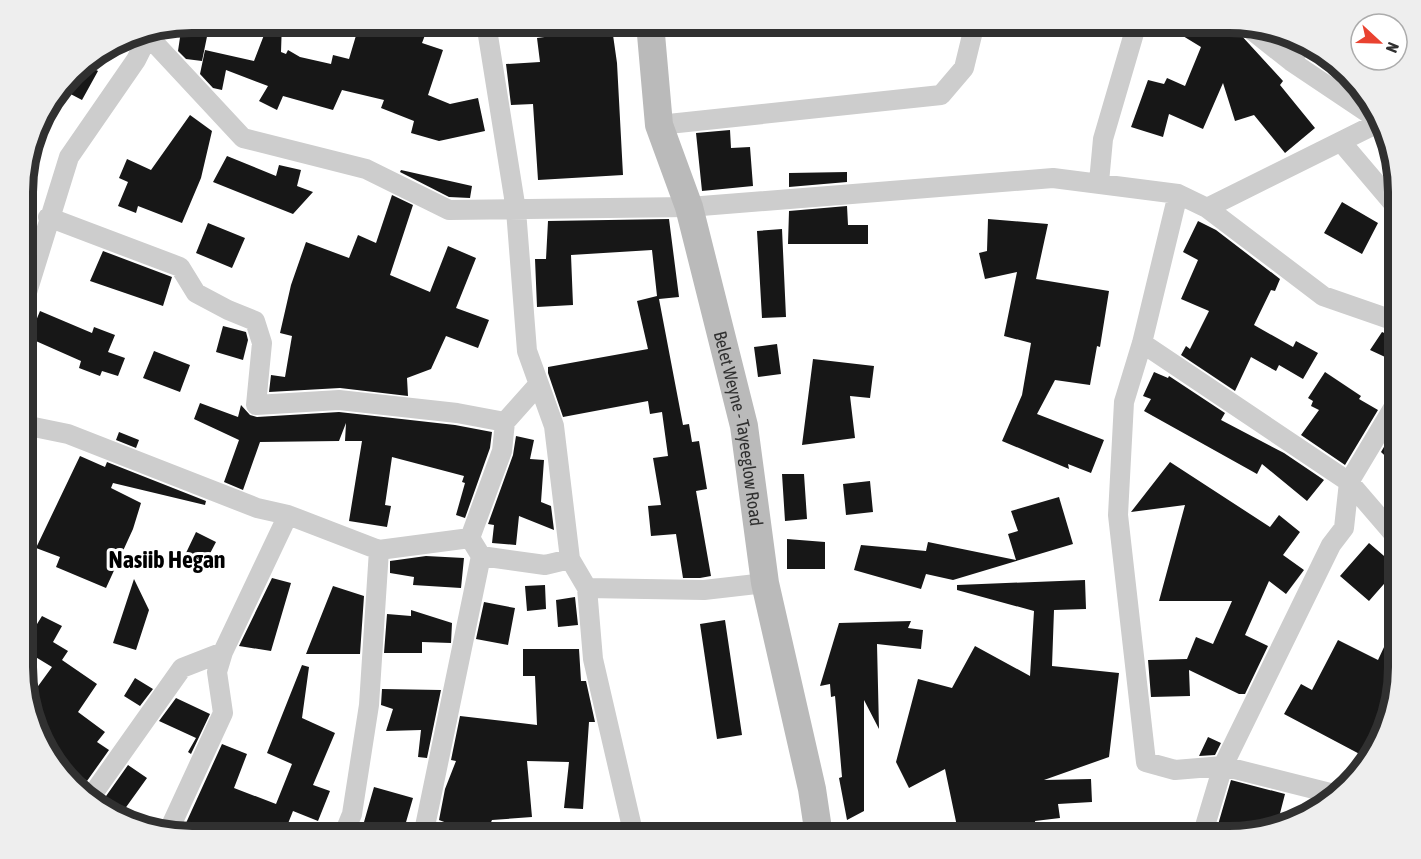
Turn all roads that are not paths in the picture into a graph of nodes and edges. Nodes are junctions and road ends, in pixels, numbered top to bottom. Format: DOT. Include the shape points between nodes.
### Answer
graph roads {
  1 [pos="488,33"];
  2 [pos="651,33"];
  3 [pos="972,33"];
  4 [pos="1134,33"];
  5 [pos="1259,36"];
  6 [pos="151,38"];
  7 [pos="144,40"];
  8 [pos="1298,49"];
  9 [pos="1292,62"];
  10 [pos="1366,112"];
  11 [pos="659,125"];
  12 [pos="1374,125"];
  13 [pos="1342,143"];
  14 [pos="1099,182"];
  15 [pos="1178,194"];
  16 [pos="1388,197"];
  17 [pos="689,207"];
  18 [pos="1207,208"];
  19 [pos="516,210"];
  20 [pos="48,217"];
  21 [pos="33,235"];
  22 [pos="43,238"];
  23 [pos="33,272"];
  24 [pos="1388,319"];
  25 [pos="1143,343"];
  26 [pos="538,385"];
  27 [pos="1388,417"];
  28 [pos="505,422"];
  29 [pos="33,427"];
  30 [pos="1349,482"];
  31 [pos="288,515"];
  32 [pos="1388,527"];
  33 [pos="470,538"];
  34 [pos="379,550"];
  35 [pos="481,556"];
  36 [pos="570,560"];
  37 [pos="765,583"];
  38 [pos="587,588"];
  39 [pos="223,652"];
  40 [pos="1223,766"];
  41 [pos="94,792"];
  42 [pos="1327,792"];
  43 [pos="171,825"];
  44 [pos="347,826"];
  45 [pos="425,826"];
  46 [pos="632,826"];
  47 [pos="818,826"];
  48 [pos="1205,826"];
  1 -- 19 [label="street"];
  2 -- 11 [label="main road, Belet Weyne - Tayeeglow Road"];
  3 -- 11 [label="street" via="964,68 941,95"];
  4 -- 14 [label="street" via="1103,139"];
  5 -- 9 [label="street"];
  6 -- 19 [label="street" via="243,138 366,169 449,210"];
  7 -- 20 [label="street" via="136,60 69,157"];
  8 -- 9 [label="street"];
  9 -- 10 [label="street"];
  11 -- 17 [label="main road, Belet Weyne - Tayeeglow Road"];
  12 -- 13 [label="street"];
  13 -- 16 [label="street"];
  13 -- 18 [label="street"];
  14 -- 15 [label="street"];
  14 -- 17 [label="street" via="1053,178"];
  15 -- 18 [label="street"];
  15 -- 25 [label="street"];
  17 -- 19 [label="street"];
  17 -- 37 [label="main road, Belet Weyne - Tayeeglow Road" via="744,426"];
  18 -- 24 [label="street" via="1323,296"];
  19 -- 26 [label="street" via="527,351"];
  20 -- 22 [label="street"];
  20 -- 28 [label="street" via="180,267 196,292 255,321 262,343 256,405 339,400"];
  21 -- 22 [label="street"];
  22 -- 23 [label="street"];
  25 -- 30 [label="street"];
  25 -- 40 [label="street" via="1124,402 1118,515 1146,762 1174,770"];
  26 -- 28 [label="street"];
  26 -- 36 [label="street" via="554,426"];
  27 -- 30 [label="street"];
  28 -- 33 [label="street" via="502,451"];
  29 -- 31 [label="street" via="68,434 256,508"];
  30 -- 32 [label="street"];
  30 -- 40 [label="street" via="1344,528 1331,545 1286,633"];
  31 -- 34 [label="street"];
  31 -- 39 [label="street"];
  33 -- 34 [label="street"];
  33 -- 35 [label="street"];
  34 -- 44 [label="street" via="369,705"];
  35 -- 36 [label="street" via="545,565"];
  35 -- 45 [label="street"];
  36 -- 38 [label="street"];
  37 -- 38 [label="street" via="704,590"];
  37 -- 47 [label="main road, Belet Weyne - Tayeeglow Road"];
  38 -- 46 [label="street" via="593,659"];
  39 -- 41 [label="street" via="182,668"];
  39 -- 43 [label="street" via="217,672 223,713"];
  40 -- 42 [label="street"];
  40 -- 48 [label="street"];
}
